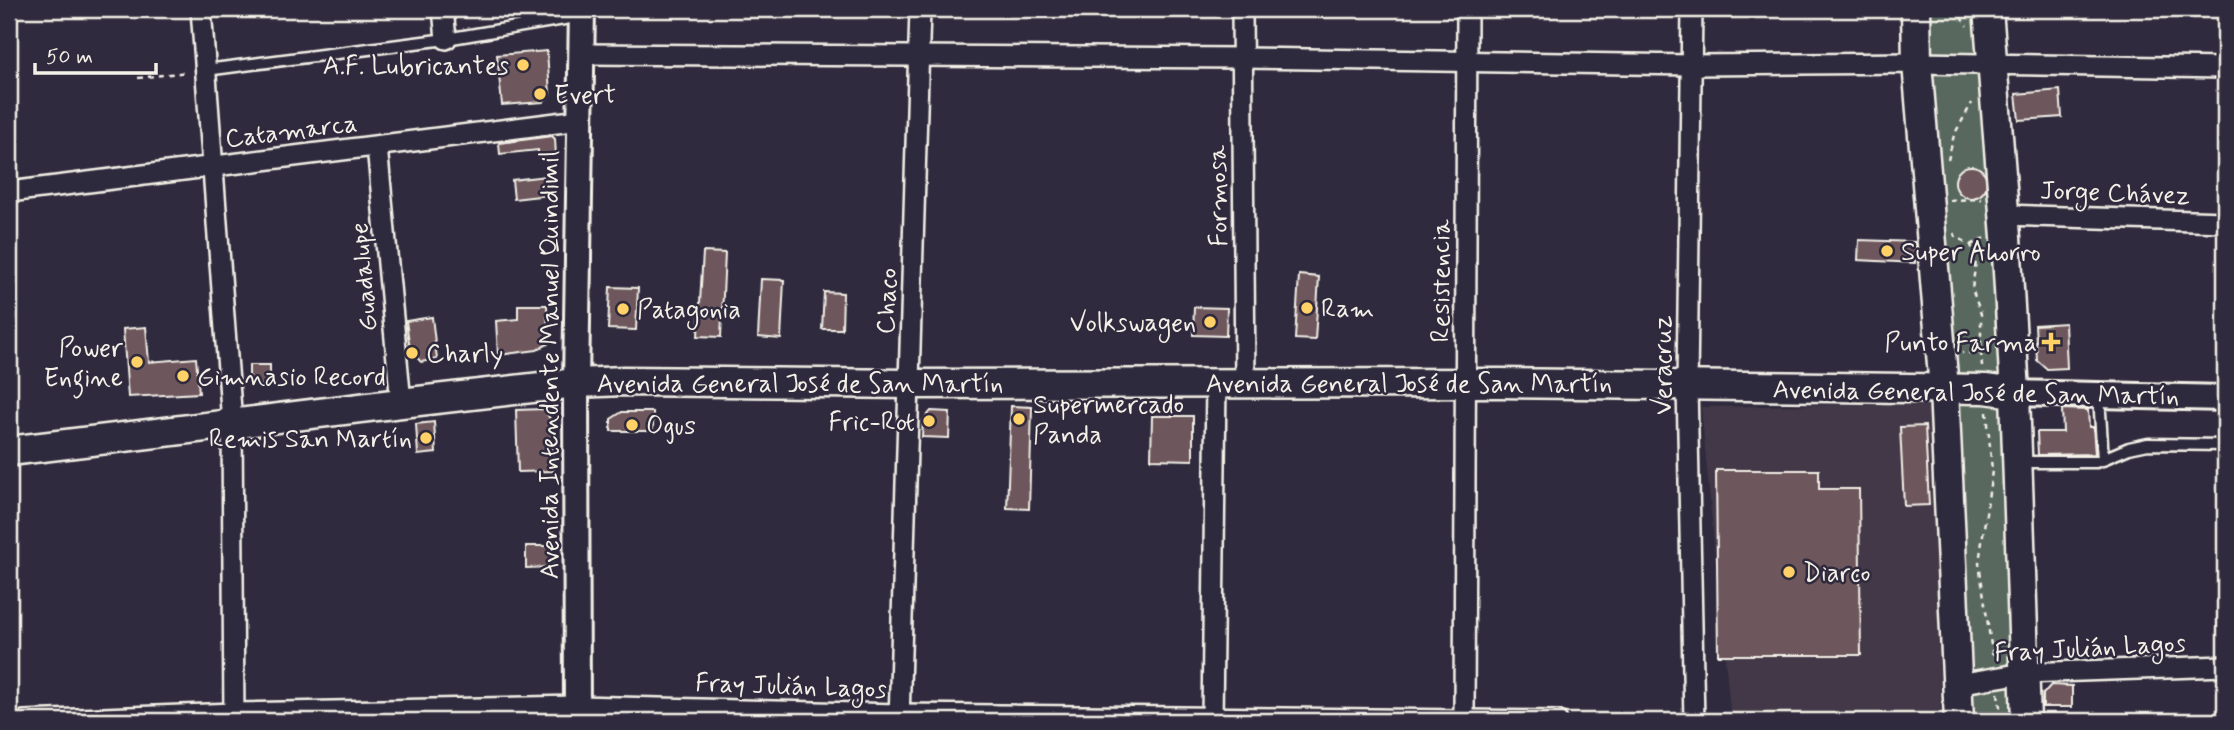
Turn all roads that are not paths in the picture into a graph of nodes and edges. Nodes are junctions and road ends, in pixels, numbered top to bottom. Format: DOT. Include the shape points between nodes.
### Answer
graph roads {
  1 [pos="201,9"];
  2 [pos="443,9"];
  3 [pos="920,9"];
  4 [pos="1242,9"];
  5 [pos="1467,9"];
  6 [pos="1692,9"];
  7 [pos="1916,9"];
  8 [pos="1987,9"];
  9 [pos="582,12"];
  10 [pos="446,39"];
  11 [pos="582,54"];
  12 [pos="919,57"];
  13 [pos="1241,58"];
  14 [pos="1467,61"];
  15 [pos="1917,63"];
  16 [pos="1992,64"];
  17 [pos="1692,65"];
  18 [pos="2225,68"];
  19 [pos="206,70"];
  20 [pos="580,120"];
  21 [pos="377,146"];
  22 [pos="214,167"];
  23 [pos="9,192"];
  24 [pos="1994,216"];
  25 [pos="2225,222"];
  26 [pos="1216,382"];
  27 [pos="1245,382"];
  28 [pos="576,383"];
  29 [pos="1465,383"];
  30 [pos="909,384"];
  31 [pos="1687,385"];
  32 [pos="1944,389"];
  33 [pos="2015,393"];
  34 [pos="2099,395"];
  35 [pos="2225,398"];
  36 [pos="401,402"];
  37 [pos="232,423"];
  38 [pos="2225,444"];
  39 [pos="9,451"];
  40 [pos="2103,460"];
  41 [pos="2017,462"];
  42 [pos="2225,666"];
  43 [pos="2024,673"];
  44 [pos="1958,684"];
  45 [pos="577,713"];
  46 [pos="234,717"];
  47 [pos="899,718"];
  48 [pos="1212,719"];
  49 [pos="1464,720"];
  50 [pos="23,721"];
  51 [pos="1556,721"];
  52 [pos="1694,721"];
  53 [pos="1959,721"];
  54 [pos="2026,721"];
  1 -- 19 [label="street"];
  2 -- 10 [label="street"];
  3 -- 12 [label="street, Chaco"];
  4 -- 13 [label="street, Formosa"];
  5 -- 14 [label="street, Resistencia"];
  6 -- 17 [label="street, Veracruz"];
  7 -- 15 [label="main road"];
  8 -- 16 [label="main road"];
  9 -- 10 [label="lane"];
  9 -- 11 [label="street, Avenida Intendente Manuel Quindimil"];
  10 -- 19 [label="lane"];
  11 -- 12 [label="street"];
  11 -- 20 [label="street, Avenida Intendente Manuel Quindimil"];
  12 -- 13 [label="street"];
  12 -- 30 [label="street, Chaco"];
  13 -- 14 [label="street"];
  13 -- 27 [label="street, Formosa"];
  14 -- 17 [label="street"];
  14 -- 29 [label="street, Resistencia"];
  15 -- 16 [label="street"];
  15 -- 17 [label="street"];
  15 -- 32 [label="main road"];
  16 -- 18 [label="street"];
  16 -- 24 [label="main road"];
  17 -- 31 [label="street, Veracruz"];
  19 -- 22 [label="street"];
  20 -- 21 [label="street, Catamarca"];
  20 -- 28 [label="street, Avenida Intendente Manuel Quindimil"];
  21 -- 22 [label="street, Catamarca"];
  21 -- 36 [label="street, Guadalupe"];
  22 -- 23 [label="street, Catamarca"];
  22 -- 37 [label="street"];
  24 -- 25 [label="street, Jorge Chávez"];
  24 -- 33 [label="main road"];
  26 -- 27 [label="main road, Avenida General José de San Martín"];
  26 -- 30 [label="main road, Avenida General José de San Martín"];
  26 -- 48 [label="street"];
  27 -- 29 [label="main road, Avenida General José de San Martín"];
  28 -- 30 [label="main road, Avenida General José de San Martín"];
  28 -- 36 [label="main road, Avenida General José de San Martín"];
  28 -- 45 [label="street, Avenida Intendente Manuel Quindimil"];
  29 -- 31 [label="main road, Avenida General José de San Martín"];
  29 -- 49 [label="street, Resistencia"];
  30 -- 47 [label="street, Chaco"];
  31 -- 32 [label="main road, Avenida General José de San Martín"];
  31 -- 52 [label="street, Veracruz"];
  32 -- 33 [label="main road, Avenida General José de San Martín"];
  32 -- 44 [label="main road"];
  33 -- 34 [label="street, Avenida General José de San Martín"];
  33 -- 41 [label="main road"];
  34 -- 35 [label="street, Avenida General José de San Martín"];
  34 -- 40 [label="lane"];
  36 -- 37 [label="main road, Avenida General José de San Martín"];
  37 -- 39 [label="main road, Avenida General José de San Martín"];
  37 -- 46 [label="street"];
  38 -- 40 [label="lane" via="2148,444"];
  40 -- 41 [label="lane"];
  41 -- 43 [label="main road"];
  42 -- 43 [label="street, Fray Julián Lagos"];
  43 -- 44 [label="street, Fray Julián Lagos"];
  43 -- 54 [label="main road"];
  44 -- 53 [label="main road"];
  45 -- 46 [label="street, Fray Julián Lagos"];
  45 -- 47 [label="street, Fray Julián Lagos"];
  46 -- 50 [label="street, Fray Julián Lagos"];
  47 -- 48 [label="street, Fray Julián Lagos"];
  48 -- 49 [label="street, Fray Julián Lagos"];
  49 -- 51 [label="street, Fray Julián Lagos"];
}
